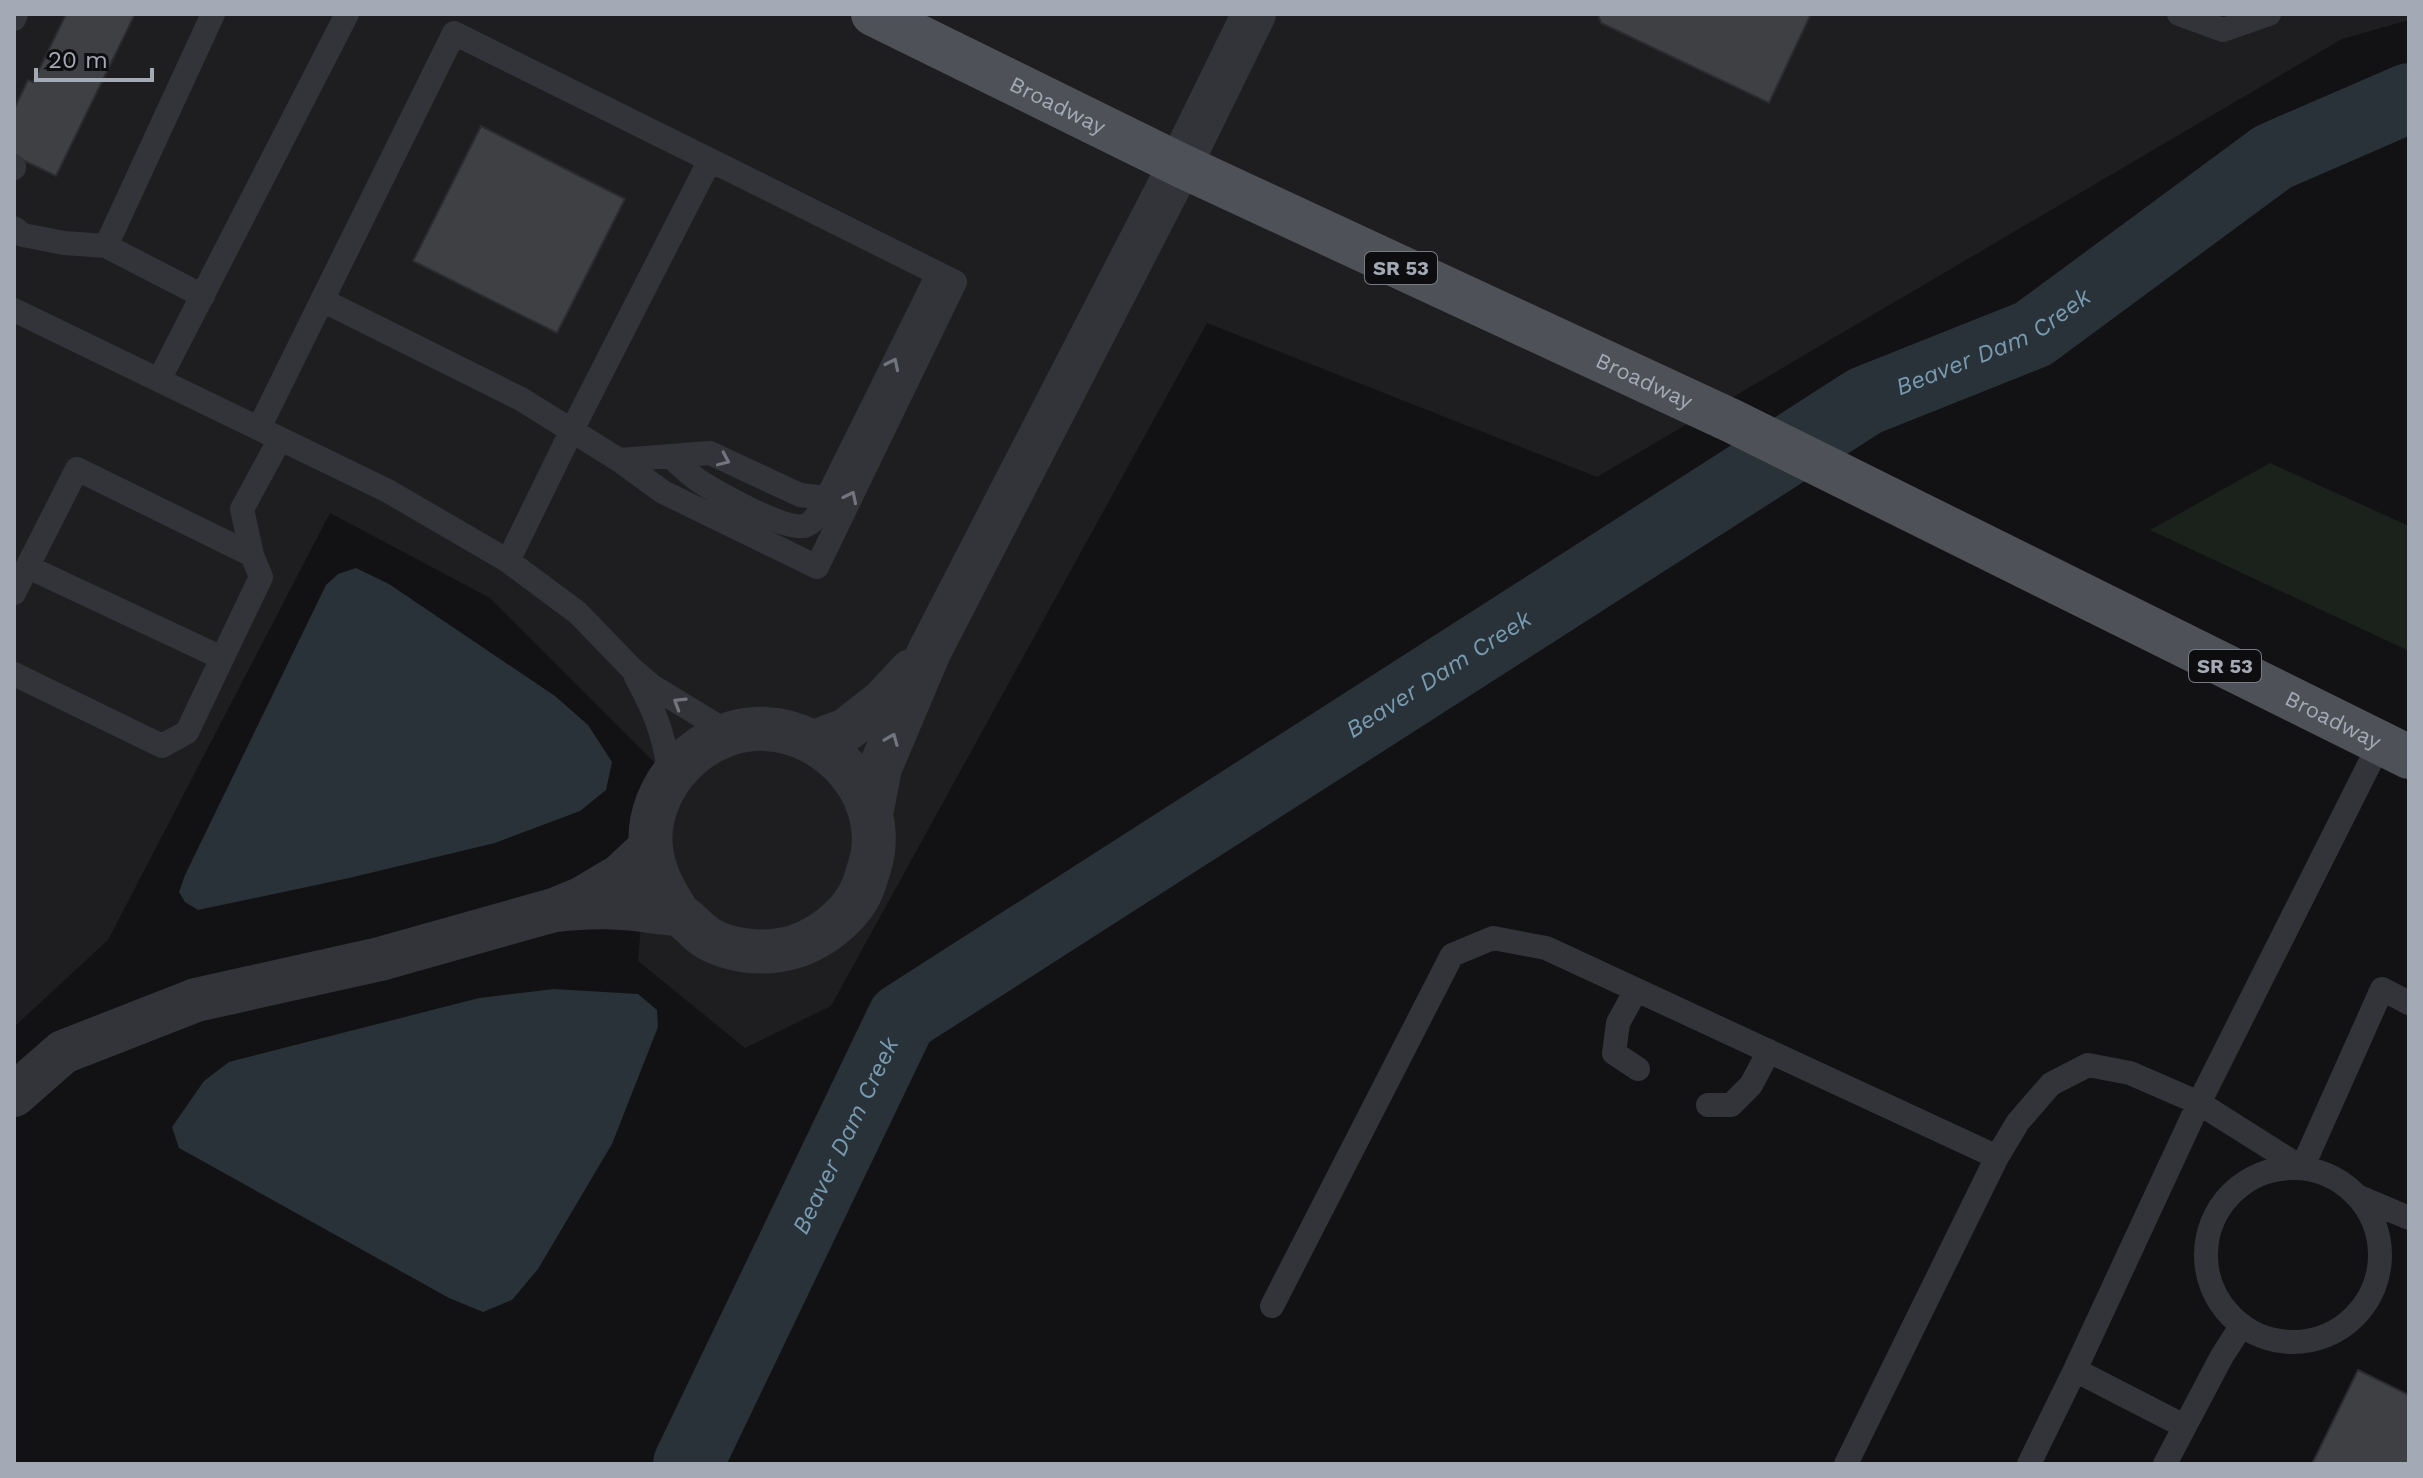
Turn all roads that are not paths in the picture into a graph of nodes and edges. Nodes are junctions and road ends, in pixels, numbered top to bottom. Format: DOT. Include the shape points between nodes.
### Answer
graph roads {
  1 [pos="213,14"];
  2 [pos="347,14"];
  3 [pos="873,14"];
  4 [pos="1254,14"];
  5 [pos="2179,14"];
  6 [pos="2269,14"];
  7 [pos="710,160"];
  8 [pos="1180,165"];
  9 [pos="14,228"];
  10 [pos="106,246"];
  11 [pos="946,278"];
  12 [pos="203,296"];
  13 [pos="322,300"];
  14 [pos="14,310"];
  15 [pos="159,380"];
  16 [pos="572,430"];
  17 [pos="269,434"];
  18 [pos="670,456"];
  19 [pos="619,460"];
  20 [pos="827,498"];
  21 [pos="252,555"];
  22 [pos="508,561"];
  23 [pos="28,567"];
  24 [pos="14,593"];
  25 [pos="929,652"];
  26 [pos="222,658"];
  27 [pos="631,668"];
  28 [pos="14,674"];
  29 [pos="729,733"];
  30 [pos="814,742"];
  31 [pos="2395,750"];
  32 [pos="670,776"];
  33 [pos="871,814"];
  34 [pos="651,847"];
  35 [pos="554,910"];
  36 [pos="679,915"];
  37 [pos="1636,990"];
  38 [pos="2409,1003"];
  39 [pos="1769,1051"];
  40 [pos="1638,1069"];
  41 [pos="14,1095"];
  42 [pos="2199,1103"];
  43 [pos="1708,1105"];
  44 [pos="1997,1157"];
  45 [pos="2302,1168"];
  46 [pos="2357,1196"];
  47 [pos="2409,1218"];
  48 [pos="1272,1306"];
  49 [pos="2242,1325"];
  50 [pos="2075,1370"];
  51 [pos="2184,1426"];
  52 [pos="1846,1464"];
  53 [pos="2029,1464"];
  54 [pos="2165,1464"];
  1 -- 10 [label="lane"];
  2 -- 12 [label="lane"];
  3 -- 8 [label="main road, Broadway / SR 53"];
  4 -- 8 [label="street"];
  5 -- 6 [label="lane" via="2223,30"];
  7 -- 11 [label="lane"];
  7 -- 13 [label="lane" via="454,33"];
  7 -- 16 [label="lane"];
  8 -- 25 [label="street"];
  8 -- 31 [label="main road, Broadway / SR 53" via="1732,421"];
  9 -- 10 [label="lane" via="23,235"];
  10 -- 12 [label="lane"];
  19 -- 11 [label="lane, one-way" via="663,492 817,567"];
  20 -- 11 [label="lane, one-way"];
  12 -- 15 [label="lane"];
  13 -- 16 [label="lane"];
  13 -- 17 [label="lane"];
  14 -- 15 [label="lane"];
  15 -- 17 [label="lane"];
  16 -- 19 [label="lane"];
  16 -- 22 [label="lane"];
  17 -- 21 [label="lane" via="242,509"];
  17 -- 22 [label="lane" via="388,491"];
  18 -- 19 [label="lane"];
  18 -- 20 [label="lane, one-way" via="710,453 800,495"];
  18 -- 20 [label="lane" via="698,480 792,525 805,526 815,519"];
  21 -- 23 [label="lane" via="77,469"];
  21 -- 26 [label="lane" via="261,577"];
  22 -- 27 [label="lane" via="578,613"];
  23 -- 24 [label="lane"];
  23 -- 26 [label="lane"];
  25 -- 30 [label="street" via="883,701 846,730"];
  33 -- 25 [label="street, one-way" via="880,768"];
  26 -- 28 [label="lane" via="187,732 162,746"];
  29 -- 27 [label="lane, one-way"];
  27 -- 32 [label="lane" via="665,740"];
  29 -- 30 [label="street" via="765,728"];
  29 -- 32 [label="street" via="697,750"];
  30 -- 33 [label="street" via="833,753 857,780"];
  31 -- 42 [label="lane"];
  32 -- 34 [label="street" via="655,810"];
  33 -- 36 [label="street" via="873,850 864,885 844,916 816,938 781,950 744,950 709,939"];
  34 -- 35 [label="street" via="620,876"];
  34 -- 36 [label="street" via="659,884"];
  35 -- 36 [label="street" via="600,905"];
  35 -- 41 [label="street" via="380,959 196,1000 63,1052"];
  37 -- 39 [label="lane"];
  37 -- 40 [label="lane" via="1618,1023 1614,1053"];
  37 -- 48 [label="lane" via="1546,948 1520,943 1493,938 1452,955"];
  38 -- 45 [label="lane" via="2382,989"];
  39 -- 43 [label="lane" via="1751,1085 1731,1105"];
  39 -- 44 [label="lane"];
  42 -- 44 [label="lane" via="2130,1073 2088,1065 2051,1084"];
  42 -- 45 [label="lane"];
  42 -- 50 [label="lane"];
  44 -- 52 [label="lane"];
  45 -- 46 [label="lane" via="2323,1173"];
  45 -- 49 [label="lane" via="2274,1170 2247,1181 2226,1200 2211,1225 2206,1253 2210,1282 2222,1308"];
  46 -- 47 [label="lane"];
  46 -- 49 [label="lane" via="2372,1217 2379,1242 2372,1292 2358,1313 2315,1340 2264,1337"];
  49 -- 51 [label="lane"];
  50 -- 51 [label="lane"];
  50 -- 53 [label="lane"];
  51 -- 54 [label="lane"];
}
